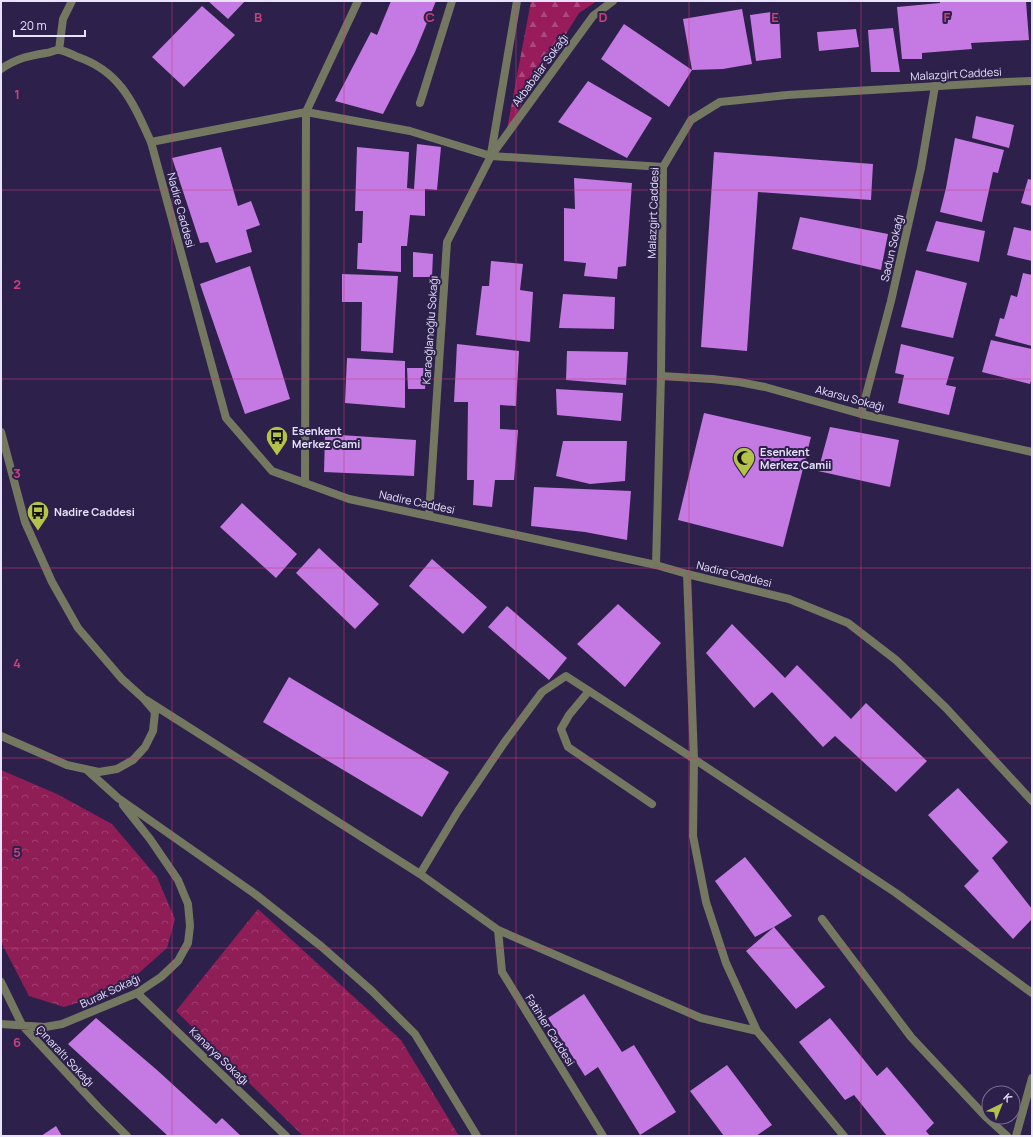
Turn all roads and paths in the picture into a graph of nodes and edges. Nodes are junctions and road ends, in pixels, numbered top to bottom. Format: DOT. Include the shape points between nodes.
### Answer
graph roads {
  1 [pos="72,1"];
  2 [pos="358,1"];
  3 [pos="452,1"];
  4 [pos="518,1"];
  5 [pos="613,1"];
  6 [pos="59,50"];
  7 [pos="1,69"];
  8 [pos="1032,81"];
  9 [pos="936,86"];
  10 [pos="420,103"];
  11 [pos="306,112"];
  12 [pos="151,142"];
  13 [pos="491,156"];
  14 [pos="663,167"];
  15 [pos="661,376"];
  16 [pos="861,414"];
  17 [pos="1,432"];
  18 [pos="1032,452"];
  19 [pos="305,483"];
  20 [pos="429,515"];
  21 [pos="656,565"];
  22 [pos="686,574"];
  23 [pos="589,691"];
  24 [pos="143,698"];
  25 [pos="1,736"];
  26 [pos="694,759"];
  27 [pos="86,770"];
  28 [pos="118,798"];
  29 [pos="1032,801"];
  30 [pos="652,804"];
  31 [pos="420,874"];
  32 [pos="822,919"];
  33 [pos="498,930"];
  34 [pos="1,982"];
  35 [pos="137,993"];
  36 [pos="1032,993"];
  37 [pos="1,1024"];
  38 [pos="22,1025"];
  39 [pos="757,1031"];
  40 [pos="1032,1078"];
  41 [pos="127,1136"];
  42 [pos="286,1136"];
  43 [pos="477,1136"];
  44 [pos="603,1136"];
  45 [pos="844,1136"];
  46 [pos="1007,1136"];
  47 [pos="1016,1136"];
  1 -- 6 [label="street" via="63,20"];
  2 -- 11 [label="street"];
  3 -- 10 [label="street"];
  4 -- 13 [label="street"];
  5 -- 13 [label="street, Akbabalar Sokağı" via="593,16"];
  6 -- 7 [label="street" via="27,56"];
  6 -- 12 [label="street, Nadire Caddesi" via="103,68 118,82 132,102"];
  8 -- 9 [label="street, Malazgirt Caddesi"];
  9 -- 14 [label="street, Malazgirt Caddesi" via="787,95 720,102 691,120"];
  9 -- 16 [label="street, Sadun Sokağı" via="893,293"];
  11 -- 12 [label="street"];
  11 -- 13 [label="street" via="410,131"];
  11 -- 19 [label="street"];
  12 -- 19 [label="street, Nadire Caddesi" via="226,418 272,470"];
  13 -- 14 [label="street"];
  13 -- 20 [label="street, Karaoğlanoğlu Sokağı" via="447,242"];
  14 -- 15 [label="street, Malazgirt Caddesi"];
  15 -- 16 [label="street, Akarsu Sokağı" via="719,380 765,387"];
  15 -- 21 [label="street, Malazgirt Caddesi"];
  16 -- 18 [label="street, Akarsu Sokağı"];
  17 -- 24 [label="street" via="25,522 52,582 78,628 122,679"];
  19 -- 20 [label="street, Nadire Caddesi" via="350,499"];
  20 -- 21 [label="street, Nadire Caddesi"];
  21 -- 22 [label="street, Nadire Caddesi"];
  22 -- 26 [label="street"];
  22 -- 29 [label="street, Nadire Caddesi" via="790,599 848,622 896,660 946,708"];
  23 -- 26 [label="street"];
  23 -- 30 [label="street" via="561,729 568,747"];
  23 -- 31 [label="street" via="566,676 542,692 468,795"];
  24 -- 27 [label="street" via="154,712 153,731 145,747 133,760 117,769 99,772"];
  24 -- 31 [label="street"];
  25 -- 27 [label="street" via="67,765"];
  26 -- 36 [label="street" via="896,893"];
  26 -- 39 [label="street" via="692,836 706,902 726,963"];
  27 -- 28 [label="street"];
  28 -- 35 [label="street, Burak Sokağı" via="178,880 188,904 188,943 178,960"];
  28 -- 43 [label="street" via="255,894 372,991 415,1034"];
  31 -- 33 [label="street"];
  32 -- 46 [label="street" via="911,1037"];
  33 -- 39 [label="street" via="701,1018"];
  33 -- 44 [label="street, Fatihler Caddesi" via="502,972"];
  34 -- 38 [label="street, Çınaraltı Sokağı"];
  35 -- 38 [label="street, Burak Sokağı" via="62,1024 45,1027"];
  35 -- 42 [label="street, Kanarya Sokağı"];
  37 -- 38 [label="street, Burak Sokağı"];
  38 -- 41 [label="street, Çınaraltı Sokağı"];
  39 -- 45 [label="street"];
  40 -- 47 [label="street"];
}
